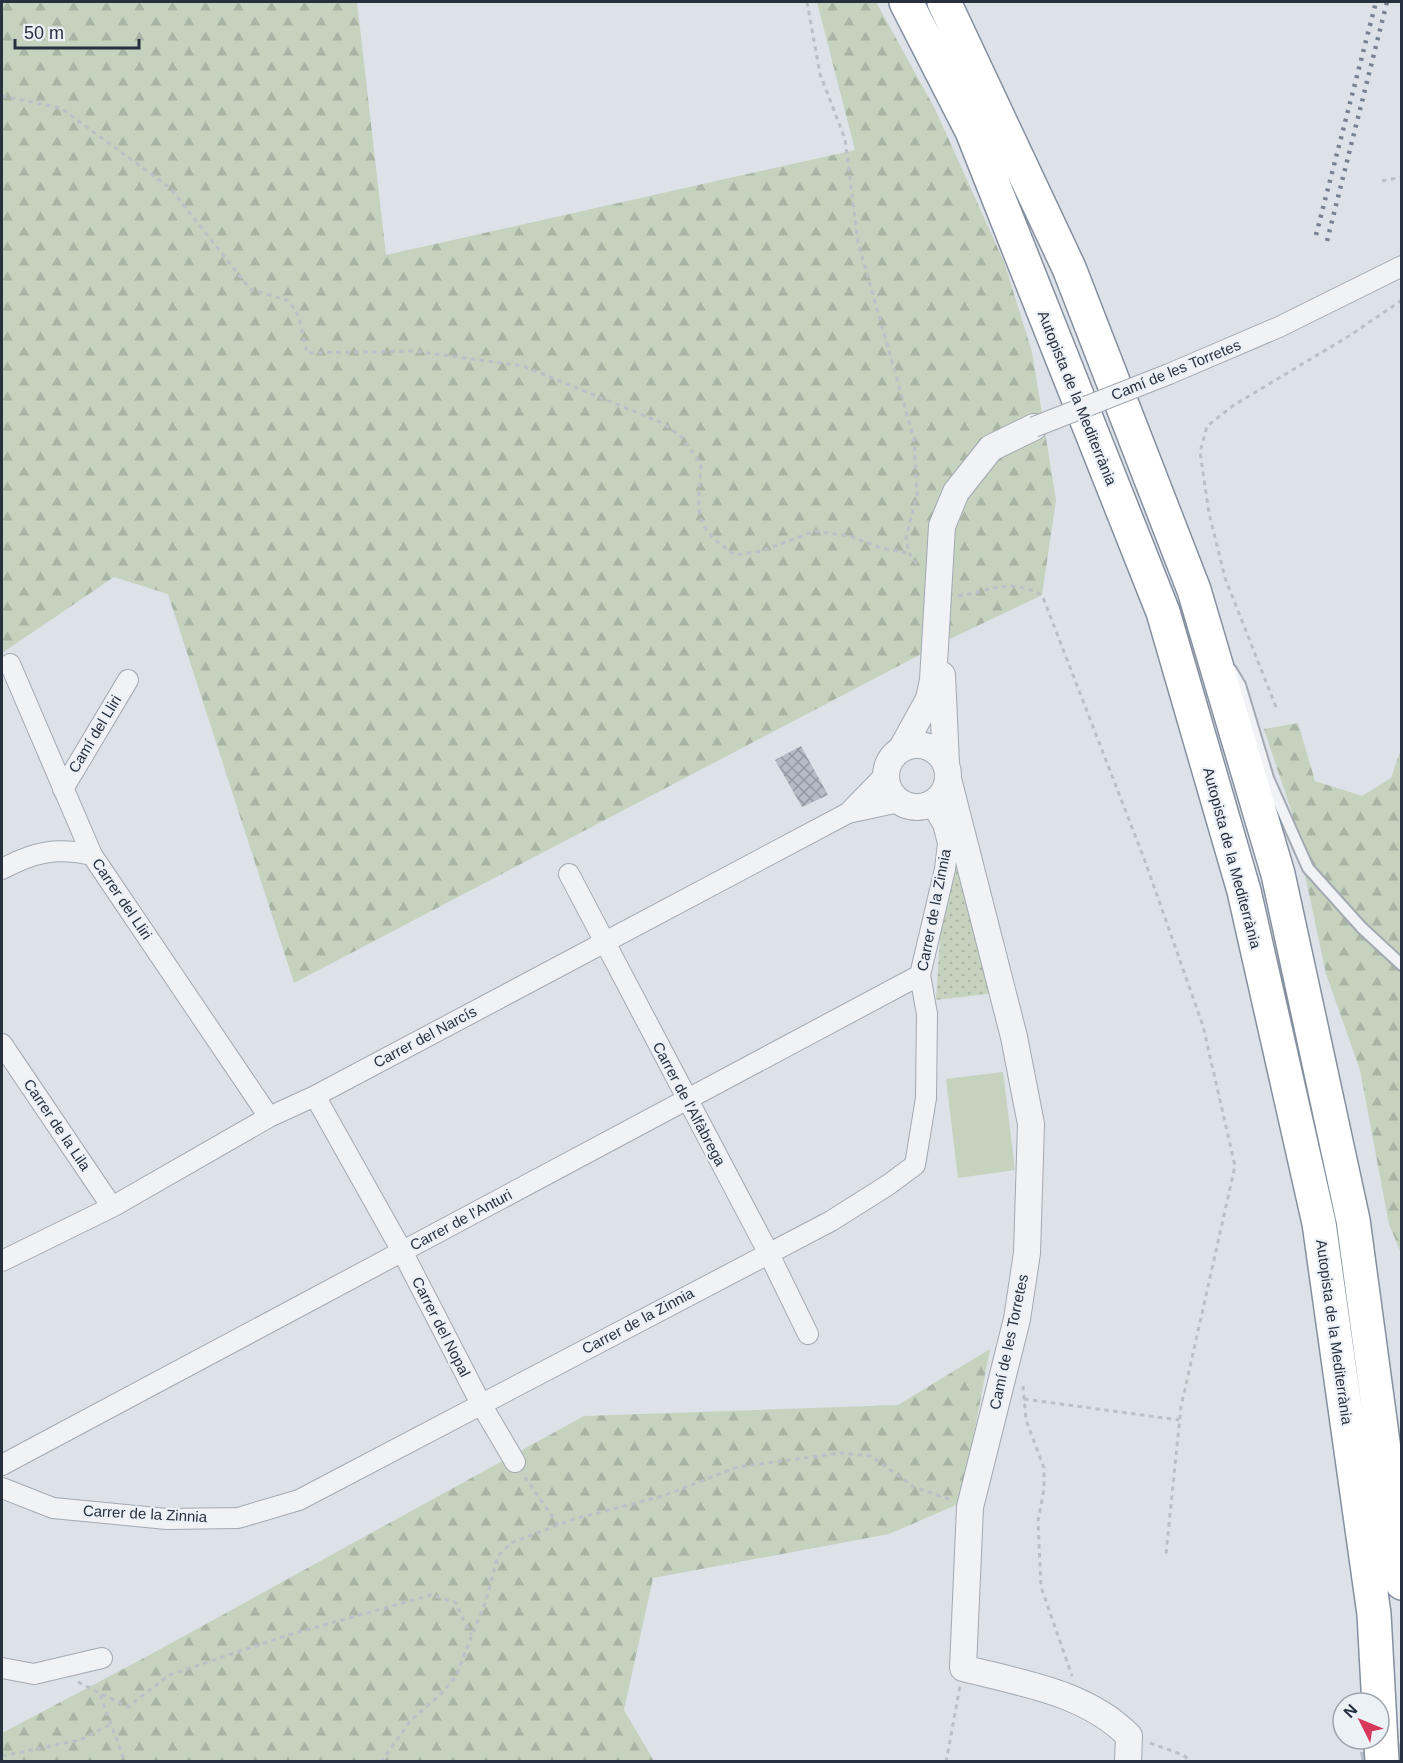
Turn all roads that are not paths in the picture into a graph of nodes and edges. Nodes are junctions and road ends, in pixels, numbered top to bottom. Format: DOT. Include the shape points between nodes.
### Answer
graph roads {
  1 [pos="906,2"];
  2 [pos="944,2"];
  3 [pos="1401,266"];
  4 [pos="1034,427"];
  5 [pos="936,624"];
  6 [pos="1207,636"];
  7 [pos="10,664"];
  8 [pos="128,680"];
  9 [pos="902,748"];
  10 [pos="947,772"];
  11 [pos="886,774"];
  12 [pos="63,789"];
  13 [pos="899,802"];
  14 [pos="931,804"];
  15 [pos="848,813"];
  16 [pos="93,855"];
  17 [pos="2,869"];
  18 [pos="569,874"];
  19 [pos="605,941"];
  20 [pos="1401,965"];
  21 [pos="920,975"];
  22 [pos="2,1044"];
  23 [pos="315,1096"];
  24 [pos="687,1100"];
  25 [pos="269,1117"];
  26 [pos="112,1207"];
  27 [pos="402,1251"];
  28 [pos="768,1252"];
  29 [pos="2,1261"];
  30 [pos="808,1334"];
  31 [pos="481,1404"];
  32 [pos="5,1463"];
  33 [pos="517,1465"];
  34 [pos="9,1491"];
  35 [pos="1401,1582"];
  36 [pos="102,1658"];
  37 [pos="2,1668"];
  38 [pos="1128,1761"];
  39 [pos="1382,1761"];
  1 -- 39 [label="highway, Autopista de la Mediterrània" via="972,131 1163,612 1244,891 1319,1223 1374,1614"];
  2 -- 6 [label="highway" via="1068,268 1194,590"];
  3 -- 4 [label="street, Camí de les Torretes, bridge" via="1279,327"];
  4 -- 5 [label="street, Camí de les Torretes" via="991,448 956,492 942,526"];
  5 -- 9 [label="street, Camí de les Torretes" via="929,699"];
  5 -- 10 [label="street, Camí de les Torretes" via="945,703"];
  6 -- 20 [label="lane" via="1240,684 1268,778 1308,868"];
  6 -- 35 [label="highway" via="1278,874 1353,1220"];
  7 -- 12 [label="street, Carrer del Lliri"];
  8 -- 12 [label="street, Camí del Lliri"];
  9 -- 10 [label="street" via="933,748"];
  9 -- 11 [label="street" via="891,759"];
  10 -- 14 [label="street" via="943,794"];
  10 -- 38 [label="street, Camí de les Torretes" via="1014,1037 1031,1124 1027,1253 1017,1319 970,1507 963,1668 1066,1695 1109,1717 1129,1736"];
  11 -- 13 [label="street" via="887,785"];
  11 -- 15 [label="street, Carrer del Narcís"];
  12 -- 16 [label="street, Carrer del Lliri"];
  13 -- 14 [label="street" via="915,807"];
  13 -- 15 [label="street, Carrer del Narcís"];
  14 -- 21 [label="street, Carrer de la Zinnia" via="943,824 948,843"];
  15 -- 19 [label="street, Carrer del Narcís"];
  16 -- 17 [label="street" via="66,849 27,856"];
  16 -- 25 [label="street, Carrer del Lliri"];
  18 -- 19 [label="street, Carrer de l'Alfàbrega"];
  19 -- 23 [label="street, Carrer del Narcís"];
  19 -- 24 [label="street, Carrer de l'Alfàbrega"];
  21 -- 24 [label="street, Carrer de l'Anturi"];
  21 -- 28 [label="street, Carrer de la Zinnia" via="927,1014 926,1098 915,1165 831,1221"];
  22 -- 26 [label="street, Carrer de la Lila"];
  23 -- 25 [label="street, Carrer del Narcís"];
  23 -- 27 [label="street, Carrer del Nopal"];
  24 -- 27 [label="street, Carrer de l'Anturi"];
  24 -- 28 [label="street, Carrer de l'Alfàbrega"];
  25 -- 26 [label="street, Carrer del Narcís"];
  26 -- 29 [label="street, Carrer del Narcís"];
  27 -- 31 [label="street, Carrer del Nopal"];
  27 -- 32 [label="street, Carrer de l'Anturi"];
  28 -- 30 [label="street, Carrer de l'Alfàbrega"];
  28 -- 31 [label="street, Carrer de la Zinnia"];
  31 -- 33 [label="street, Carrer del Nopal"];
  31 -- 34 [label="street, Carrer de la Zinnia" via="299,1500 238,1518 167,1519 53,1508"];
  32 -- 34 [label="street"];
  36 -- 37 [label="street" via="34,1674"];
}
